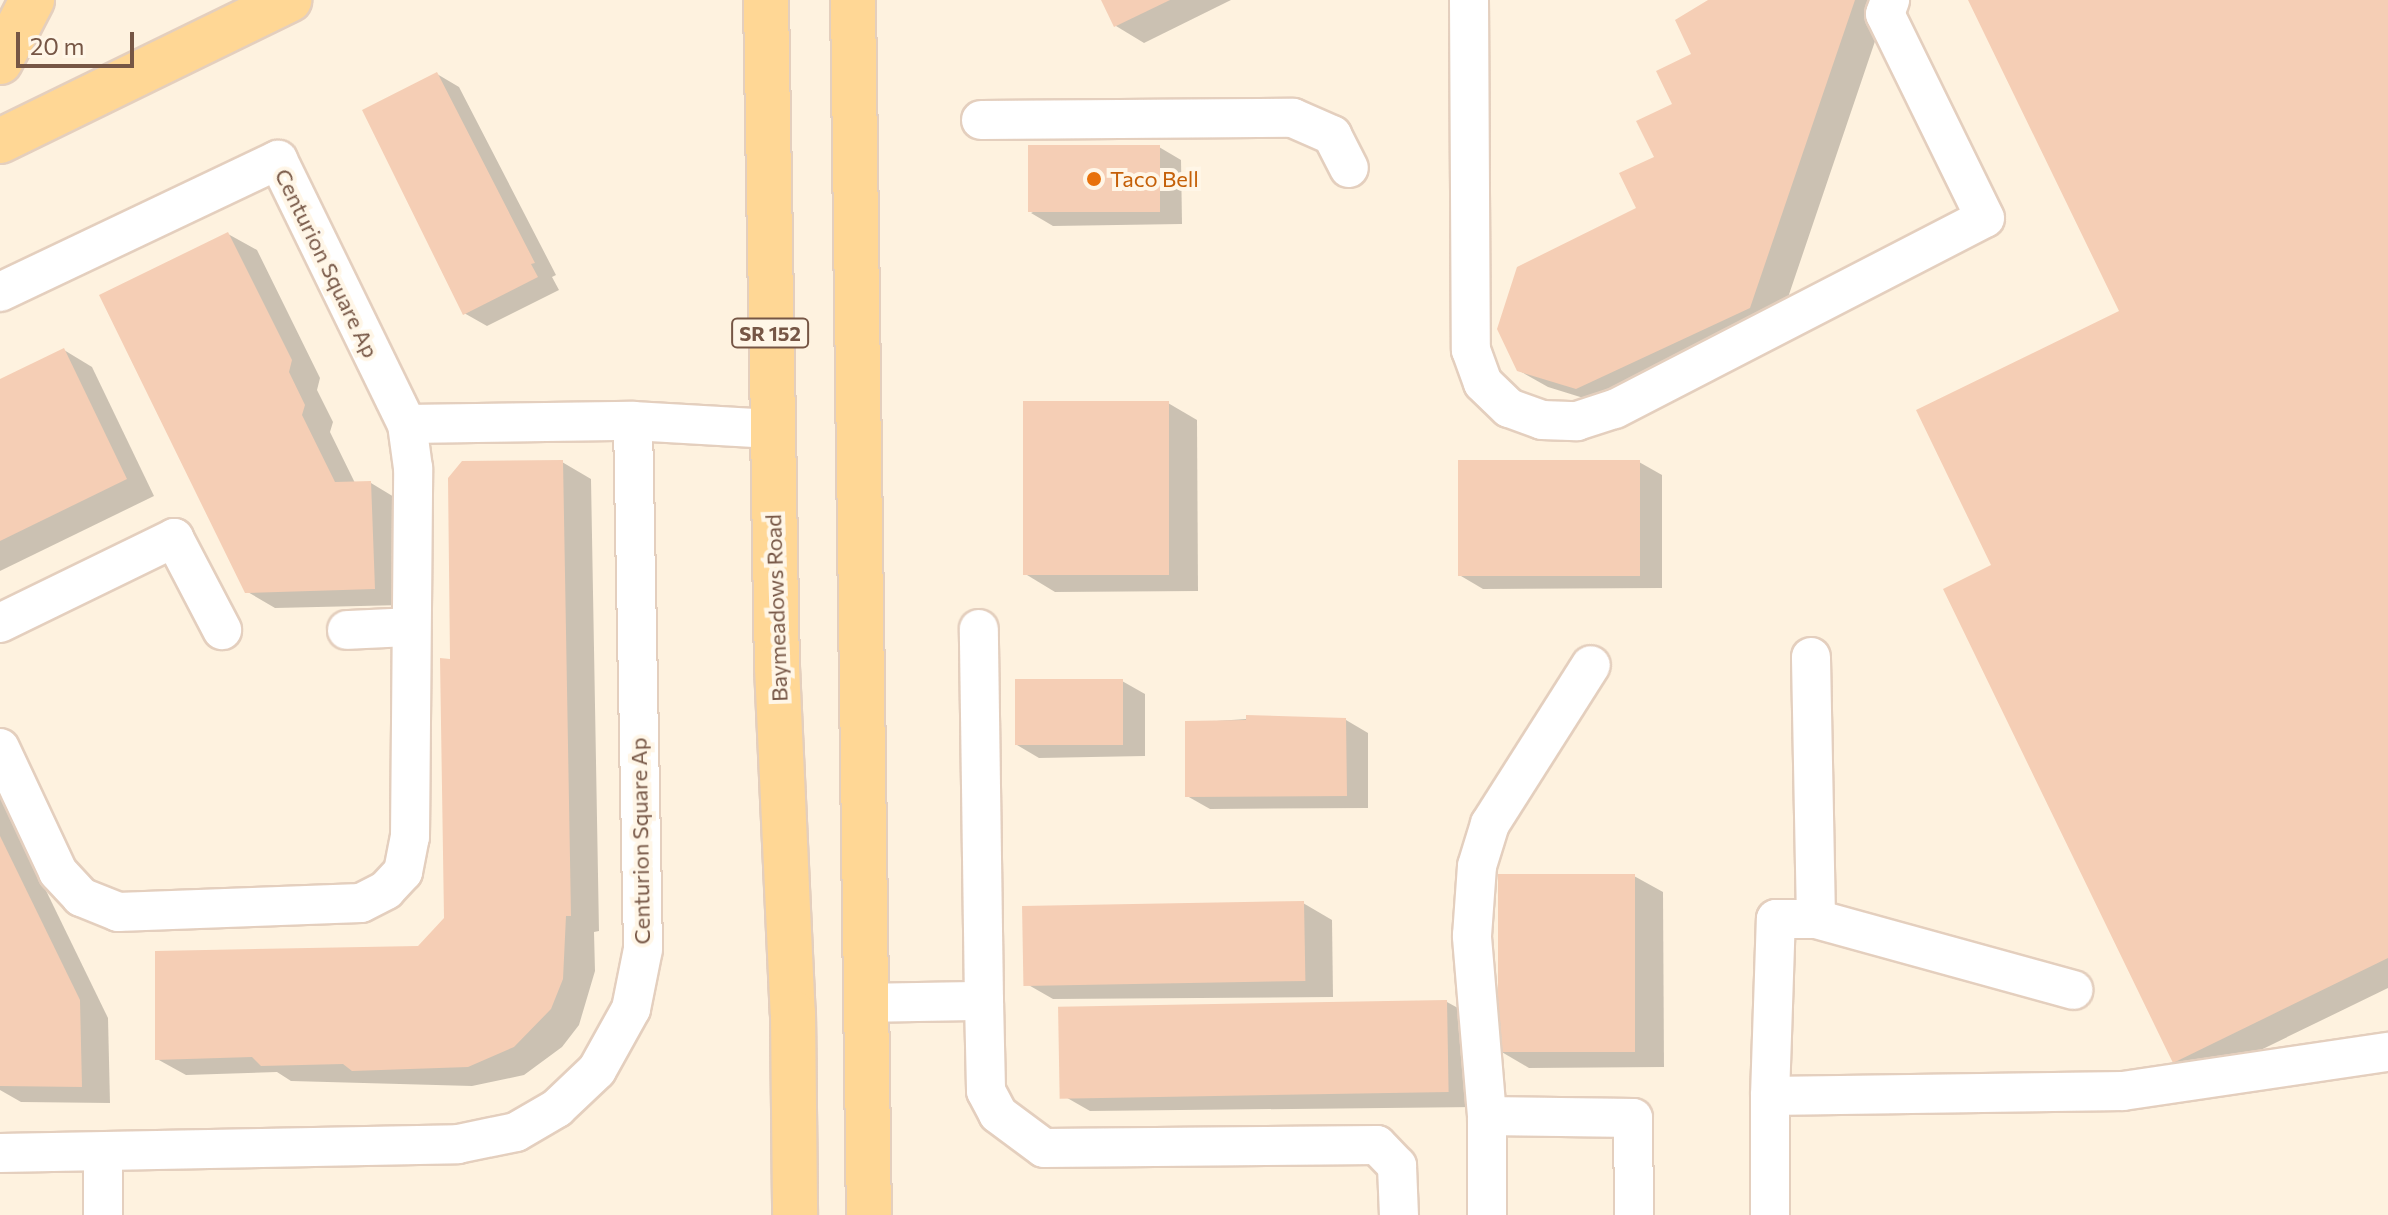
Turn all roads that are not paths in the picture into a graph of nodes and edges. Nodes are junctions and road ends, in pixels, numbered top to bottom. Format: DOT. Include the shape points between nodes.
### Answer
graph roads {
  1 [pos="32,0"];
  2 [pos="289,0"];
  3 [pos="766,0"];
  4 [pos="853,0"];
  5 [pos="1469,0"];
  6 [pos="1890,0"];
  7 [pos="0,62"];
  8 [pos="981,120"];
  9 [pos="0,141"];
  10 [pos="1349,168"];
  11 [pos="0,292"];
  12 [pos="633,421"];
  13 [pos="407,424"];
  14 [pos="772,429"];
  15 [pos="0,623"];
  16 [pos="410,627"];
  17 [pos="979,629"];
  18 [pos="222,630"];
  19 [pos="347,630"];
  20 [pos="1811,657"];
  21 [pos="1591,665"];
  22 [pos="0,748"];
  23 [pos="1816,919"];
  24 [pos="2073,990"];
  25 [pos="984,1001"];
  26 [pos="865,1003"];
  27 [pos="2388,1052"];
  28 [pos="1770,1096"];
  29 [pos="1487,1116"];
  30 [pos="0,1153"];
  31 [pos="103,1153"];
  32 [pos="103,1215"];
  33 [pos="795,1215"];
  34 [pos="869,1215"];
  35 [pos="1399,1215"];
  36 [pos="1487,1215"];
  37 [pos="1634,1215"];
  38 [pos="1770,1215"];
  1 -- 7 [label="main road"];
  2 -- 9 [label="main road"];
  3 -- 14 [label="main road, Baymeadows Road / SR 152"];
  4 -- 26 [label="main road"];
  5 -- 6 [label="lane" via="1471,350 1483,383 1509,408 1542,420 1577,421 1615,409 1985,218 1885,14"];
  8 -- 10 [label="lane" via="1293,118 1332,135"];
  11 -- 13 [label="lane, Centurion Square Ap" via="278,160"];
  12 -- 13 [label="lane"];
  12 -- 14 [label="lane"];
  12 -- 31 [label="lane, Centurion Square Ap" via="643,949 631,1009 597,1070 557,1108 516,1132 458,1144"];
  13 -- 16 [label="lane, Centurion Square Ap" via="413,468"];
  14 -- 33 [label="main road, Baymeadows Road / SR 152"];
  15 -- 18 [label="lane" via="174,538"];
  16 -- 19 [label="lane"];
  16 -- 22 [label="lane, Centurion Square Ap" via="410,837 403,872 386,890 361,903 118,912 81,897 58,872"];
  17 -- 25 [label="lane"];
  20 -- 23 [label="lane"];
  21 -- 29 [label="lane" via="1490,824 1477,866 1472,936"];
  23 -- 24 [label="lane"];
  23 -- 28 [label="lane" via="1776,919"];
  25 -- 26 [label="lane"];
  25 -- 35 [label="lane" via="986,1091 998,1114 1044,1148 1377,1145 1397,1166"];
  26 -- 34 [label="main road"];
  27 -- 28 [label="lane" via="2123,1091"];
  28 -- 38 [label="lane"];
  29 -- 36 [label="lane"];
  29 -- 37 [label="lane" via="1633,1118"];
  30 -- 31 [label="lane, Centurion Square Ap"];
  31 -- 32 [label="lane"];
}
